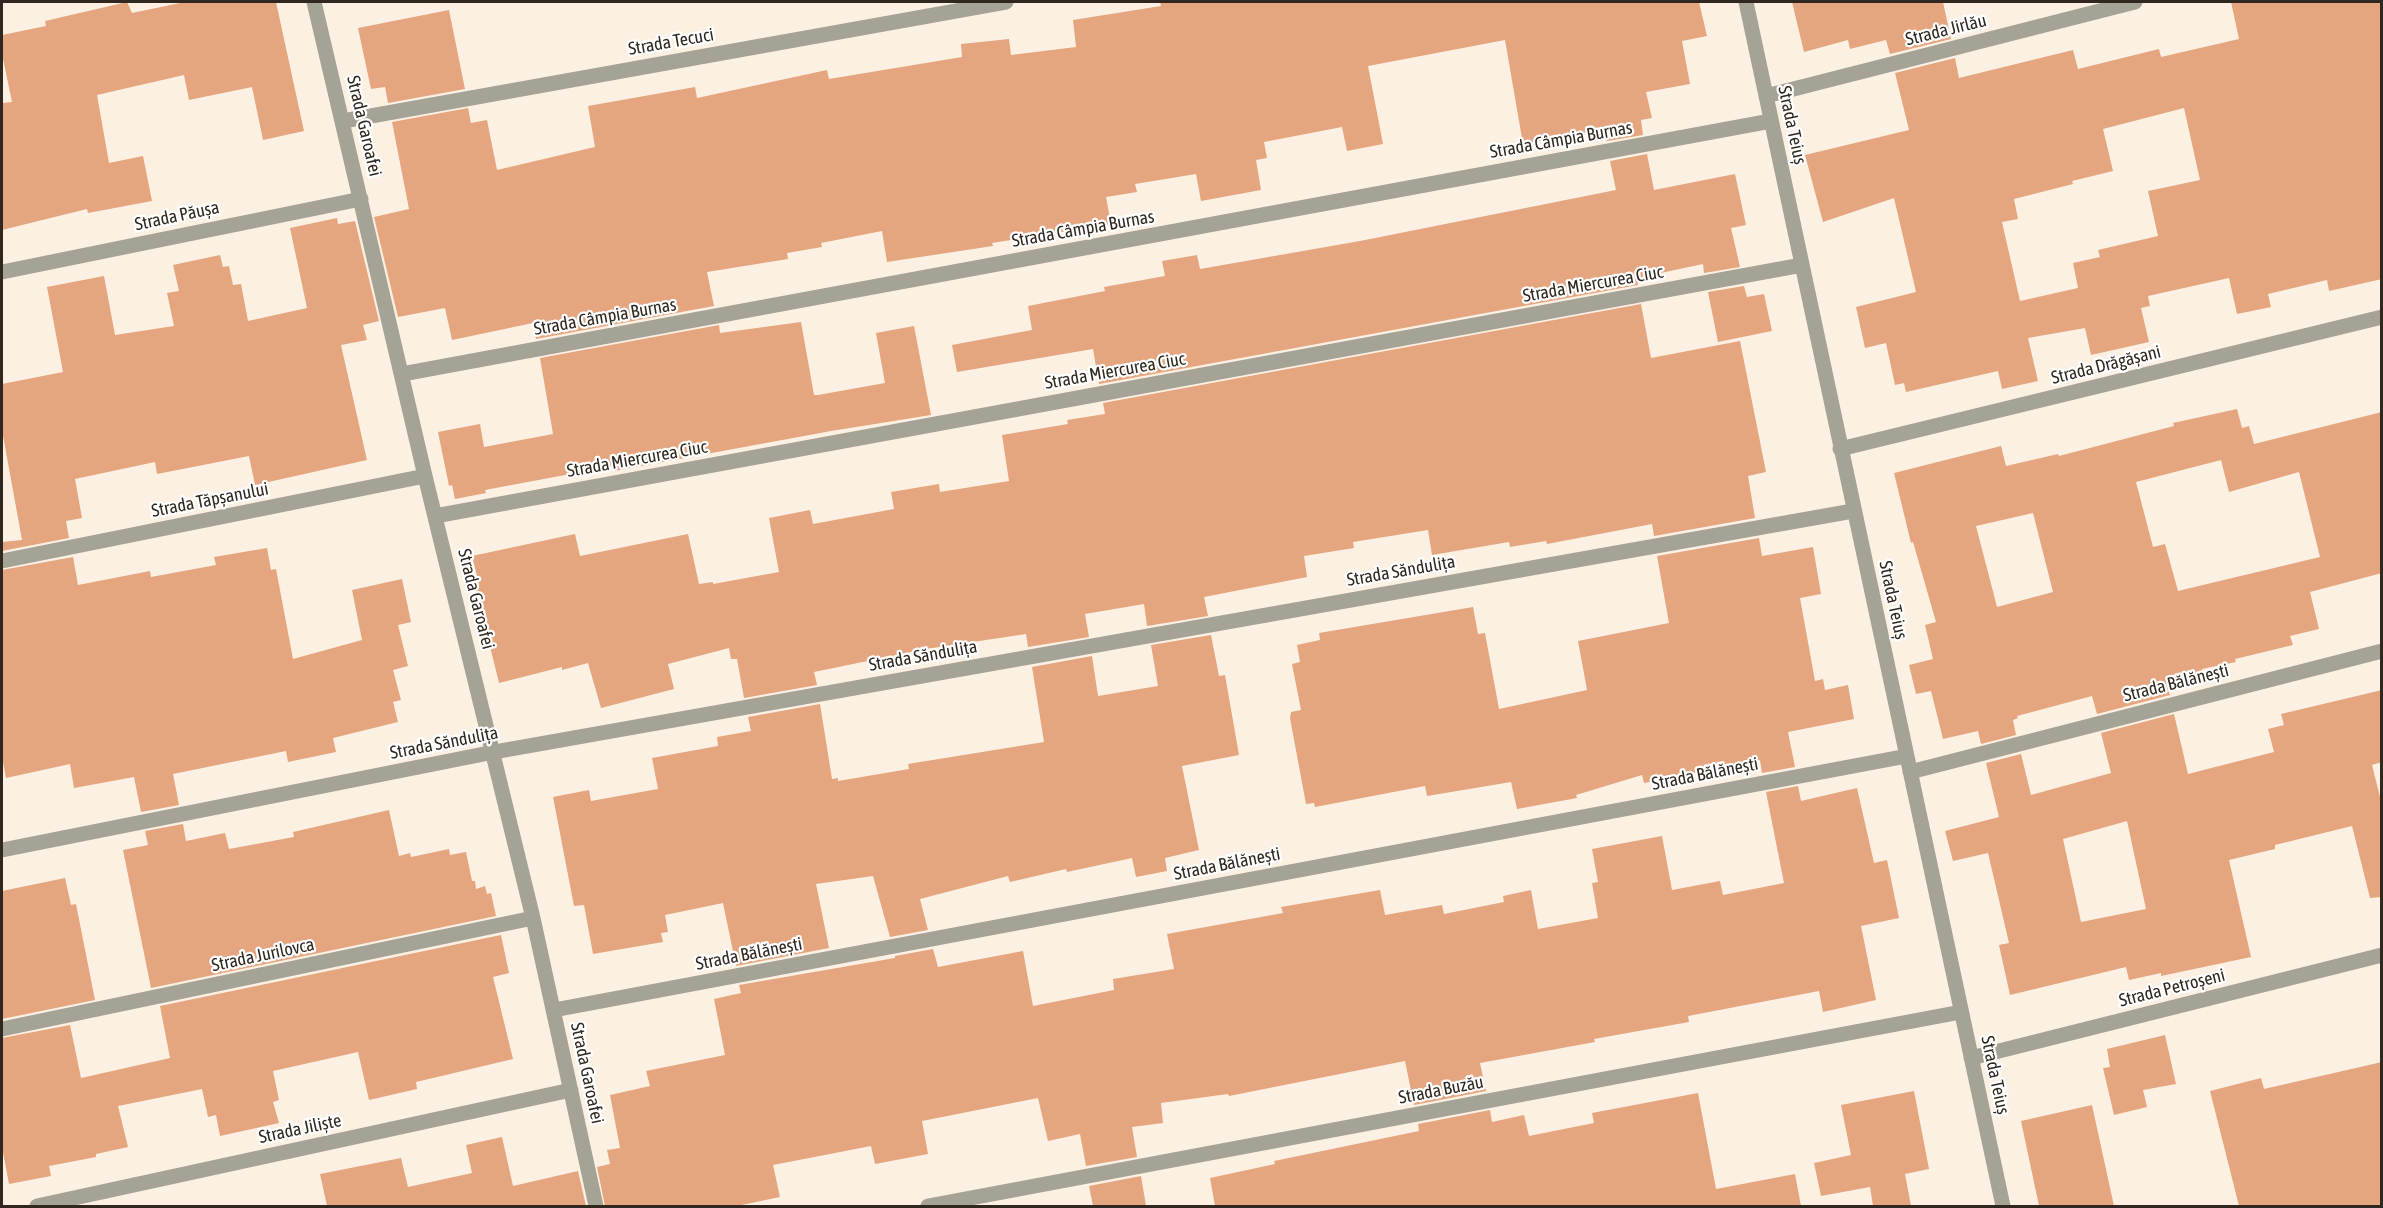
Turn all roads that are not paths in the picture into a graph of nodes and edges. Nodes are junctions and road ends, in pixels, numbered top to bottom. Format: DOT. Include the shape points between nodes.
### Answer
graph roads {
  1 [pos="314,2"];
  2 [pos="1006,2"];
  3 [pos="1746,2"];
  4 [pos="2135,2"];
  5 [pos="1766,96"];
  6 [pos="343,121"];
  7 [pos="1771,121"];
  8 [pos="361,199"];
  9 [pos="1802,265"];
  10 [pos="2,272"];
  11 [pos="2382,317"];
  12 [pos="402,374"];
  13 [pos="1840,449"];
  14 [pos="425,476"];
  15 [pos="1853,511"];
  16 [pos="435,516"];
  17 [pos="2,561"];
  18 [pos="2382,651"];
  19 [pos="494,752"];
  20 [pos="1907,756"];
  21 [pos="1910,772"];
  22 [pos="2,850"];
  23 [pos="533,918"];
  24 [pos="2382,955"];
  25 [pos="554,1010"];
  26 [pos="1961,1012"];
  27 [pos="2,1029"];
  28 [pos="1971,1058"];
  29 [pos="571,1090"];
  30 [pos="37,1206"];
  31 [pos="596,1206"];
  32 [pos="928,1206"];
  33 [pos="2003,1206"];
  1 -- 6 [label="street, Strada Garoafei"];
  2 -- 6 [label="street, Strada Tecuci"];
  3 -- 5 [label="street, Strada Teiuș"];
  4 -- 5 [label="street, Strada Jirlău"];
  5 -- 7 [label="street, Strada Teiuș"];
  6 -- 8 [label="street, Strada Garoafei"];
  7 -- 9 [label="street, Strada Teiuș"];
  7 -- 12 [label="street, Strada Câmpia Burnas"];
  8 -- 10 [label="street, Strada Păușa"];
  8 -- 12 [label="street, Strada Garoafei"];
  9 -- 13 [label="street, Strada Teiuș"];
  9 -- 16 [label="street, Strada Miercurea Ciuc"];
  11 -- 13 [label="street, Strada Drăgășani"];
  12 -- 14 [label="street, Strada Garoafei"];
  13 -- 15 [label="street, Strada Teiuș"];
  14 -- 16 [label="street, Strada Garoafei"];
  14 -- 17 [label="street, Strada Tăpșanului"];
  15 -- 19 [label="street, Strada Săndulița"];
  15 -- 20 [label="street, Strada Teiuș"];
  16 -- 19 [label="street, Strada Garoafei"];
  18 -- 21 [label="street, Strada Bălănești"];
  19 -- 22 [label="street, Strada Săndulița"];
  19 -- 23 [label="street, Strada Garoafei"];
  20 -- 21 [label="street, Strada Teiuș"];
  20 -- 25 [label="street, Strada Bălănești"];
  21 -- 26 [label="street, Strada Teiuș"];
  23 -- 25 [label="street, Strada Garoafei"];
  23 -- 27 [label="street, Strada Jurilovca"];
  24 -- 28 [label="street, Strada Petroșeni"];
  25 -- 29 [label="street, Strada Garoafei"];
  26 -- 28 [label="street, Strada Teiuș"];
  26 -- 32 [label="street, Strada Buzău"];
  28 -- 33 [label="street, Strada Teiuș"];
  29 -- 30 [label="street, Strada Jiliște"];
  29 -- 31 [label="street, Strada Garoafei"];
}
